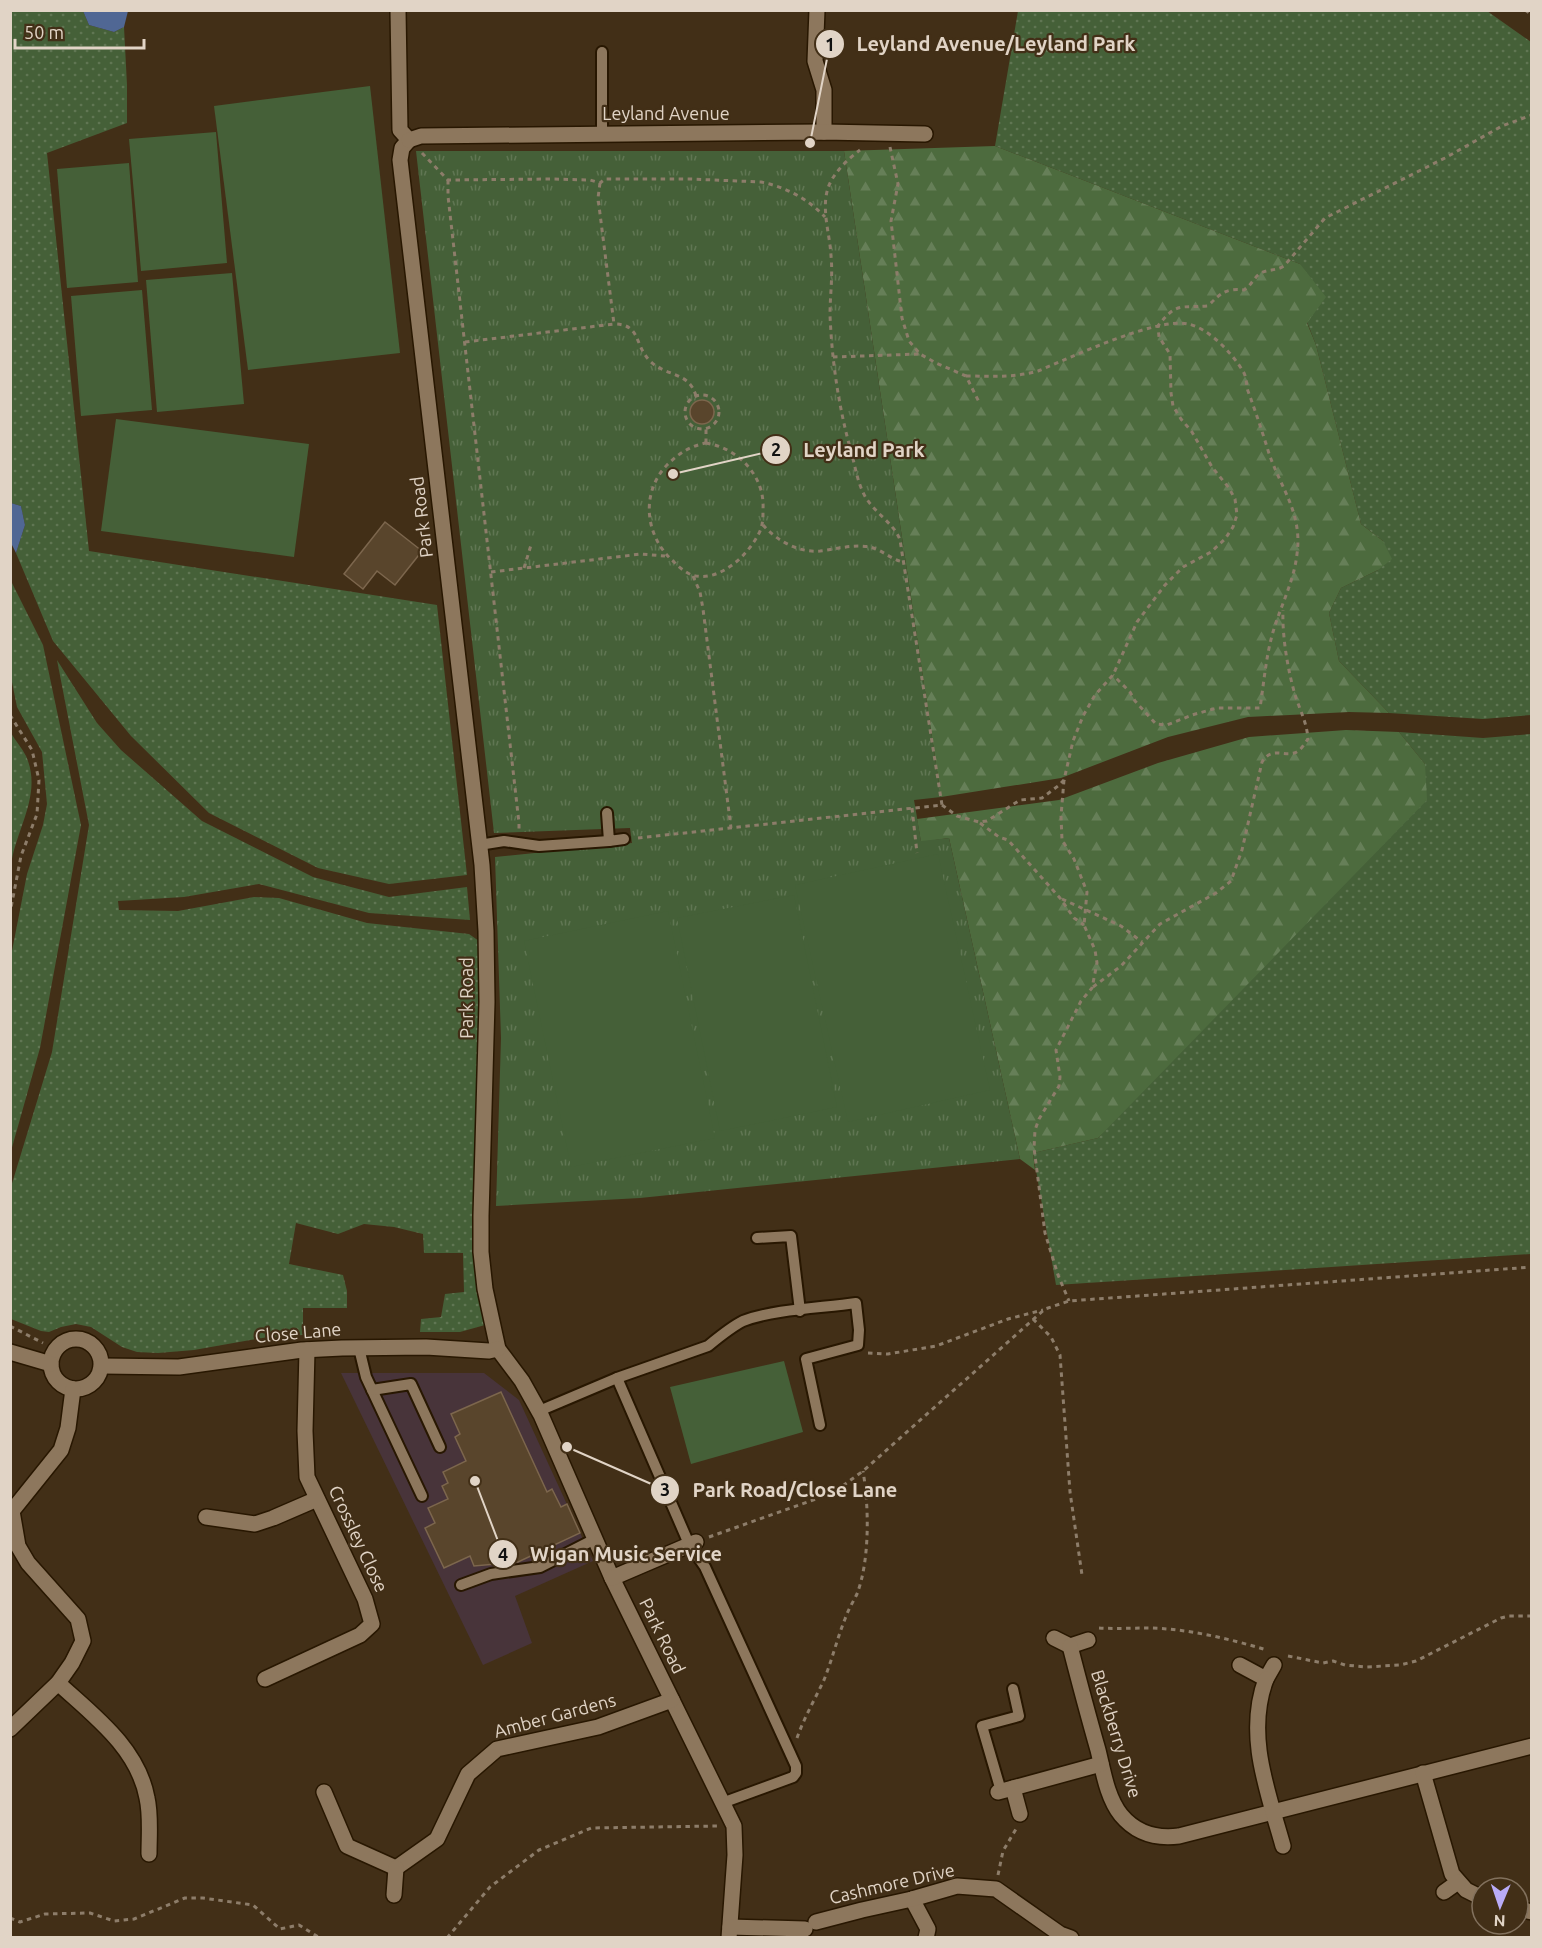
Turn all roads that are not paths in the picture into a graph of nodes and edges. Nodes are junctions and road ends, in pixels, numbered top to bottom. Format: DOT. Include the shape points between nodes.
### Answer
graph roads {
  1 [pos="398,10"];
  2 [pos="817,10"];
  3 [pos="602,52"];
  4 [pos="824,132"];
  5 [pos="602,134"];
  6 [pos="925,134"];
  7 [pos="409,140"];
  8 [pos="607,813"];
  9 [pos="624,839"];
  10 [pos="609,841"];
  11 [pos="479,845"];
  12 [pos="757,1238"];
  13 [pos="800,1311"];
  14 [pos="359,1348"];
  15 [pos="498,1349"];
  16 [pos="307,1350"];
  17 [pos="10,1352"];
  18 [pos="53,1357"];
  19 [pos="102,1366"];
  20 [pos="617,1378"];
  21 [pos="73,1389"];
  22 [pos="372,1390"];
  23 [pos="539,1411"];
  24 [pos="820,1425"];
  25 [pos="440,1447"];
  26 [pos="422,1496"];
  27 [pos="318,1498"];
  28 [pos="206,1517"];
  29 [pos="595,1539"];
  30 [pos="692,1543"];
  31 [pos="612,1578"];
  32 [pos="462,1585"];
  33 [pos="1054,1638"];
  34 [pos="1088,1640"];
  35 [pos="1070,1646"];
  36 [pos="1276,1657"];
  37 [pos="1240,1665"];
  38 [pos="265,1679"];
  39 [pos="1266,1679"];
  40 [pos="58,1683"];
  41 [pos="1012,1689"];
  42 [pos="672,1700"];
  43 [pos="10,1729"];
  44 [pos="1532,1746"];
  45 [pos="1101,1764"];
  46 [pos="1423,1773"];
  47 [pos="1004,1791"];
  48 [pos="324,1792"];
  49 [pos="722,1803"];
  50 [pos="1274,1811"];
  51 [pos="1020,1814"];
  52 [pos="1283,1846"];
  53 [pos="149,1854"];
  54 [pos="396,1868"];
  55 [pos="1458,1882"];
  56 [pos="1444,1892"];
  57 [pos="1470,1892"];
  58 [pos="394,1895"];
  59 [pos="912,1899"];
  60 [pos="729,1932"];
  61 [pos="926,1938"];
  62 [pos="1071,1938"];
  1 -- 7 [label="street" via="400,130"];
  2 -- 4 [label="street" via="816,61 824,90"];
  3 -- 5 [label="lane"];
  4 -- 5 [label="street, Leyland Avenue"];
  4 -- 6 [label="street, Leyland Avenue"];
  5 -- 7 [label="street, Leyland Avenue" via="421,136"];
  7 -- 11 [label="street, Park Road" via="402,148 400,160"];
  8 -- 10 [label="lane"];
  9 -- 10 [label="lane"];
  10 -- 11 [label="lane"];
  11 -- 15 [label="street, Park Road" via="487,1002 481,1252"];
  12 -- 13 [label="lane" via="791,1236"];
  13 -- 20 [label="lane" via="743,1322 708,1346"];
  13 -- 24 [label="lane" via="856,1303 858,1345 806,1359"];
  14 -- 15 [label="street, Close Lane"];
  14 -- 16 [label="street, Close Lane"];
  14 -- 22 [label="lane"];
  15 -- 23 [label="street, Park Road"];
  16 -- 19 [label="street, Close Lane" via="179,1366"];
  16 -- 27 [label="street, Crossley Close" via="307,1477"];
  17 -- 18 [label="street"];
  18 -- 19 [label="street" via="68,1340 85,1340 98,1350"];
  18 -- 21 [label="street" via="56,1378"];
  19 -- 21 [label="street" via="89,1386"];
  20 -- 23 [label="lane"];
  20 -- 30 [label="lane"];
  21 -- 40 [label="street" via="61,1450 12,1511 18,1546 28,1563 78,1619 83,1641"];
  22 -- 25 [label="lane" via="411,1384"];
  22 -- 26 [label="lane"];
  23 -- 29 [label="street, Park Road"];
  27 -- 28 [label="street" via="255,1524"];
  27 -- 38 [label="street, Crossley Close" via="365,1599 372,1624 360,1635"];
  29 -- 31 [label="street, Park Road"];
  29 -- 32 [label="lane" via="540,1567 491,1574"];
  30 -- 31 [label="street"];
  30 -- 49 [label="lane" via="796,1766 793,1777"];
  31 -- 42 [label="street, Park Road"];
  33 -- 35 [label="street"];
  34 -- 35 [label="street"];
  35 -- 45 [label="street, Blackberry Drive"];
  36 -- 39 [label="street"];
  37 -- 39 [label="street"];
  39 -- 50 [label="street" via="1257,1709 1257,1738"];
  40 -- 43 [label="street"];
  40 -- 53 [label="street" via="114,1735 140,1773 148,1799"];
  41 -- 47 [label="lane" via="1019,1716 982,1726"];
  42 -- 49 [label="street, Park Road"];
  42 -- 54 [label="street, Amber Gardens" via="598,1727 497,1749 468,1774 437,1839"];
  44 -- 46 [label="street, Blackberry Drive"];
  45 -- 47 [label="street"];
  45 -- 50 [label="street, Blackberry Drive" via="1120,1814 1130,1825 1154,1836 1179,1836"];
  46 -- 50 [label="street, Blackberry Drive"];
  46 -- 55 [label="street" via="1448,1865"];
  47 -- 51 [label="street"];
  48 -- 54 [label="street" via="347,1846"];
  49 -- 60 [label="street, Park Road" via="734,1826"];
  50 -- 52 [label="street"];
  54 -- 58 [label="street"];
  55 -- 56 [label="street"];
  55 -- 57 [label="street"];
  59 -- 60 [label="street, Cashmore Drive" via="810,1926"];
  59 -- 61 [label="street" via="928,1929"];
  59 -- 62 [label="street, Cashmore Drive" via="957,1886 996,1889"];
}
